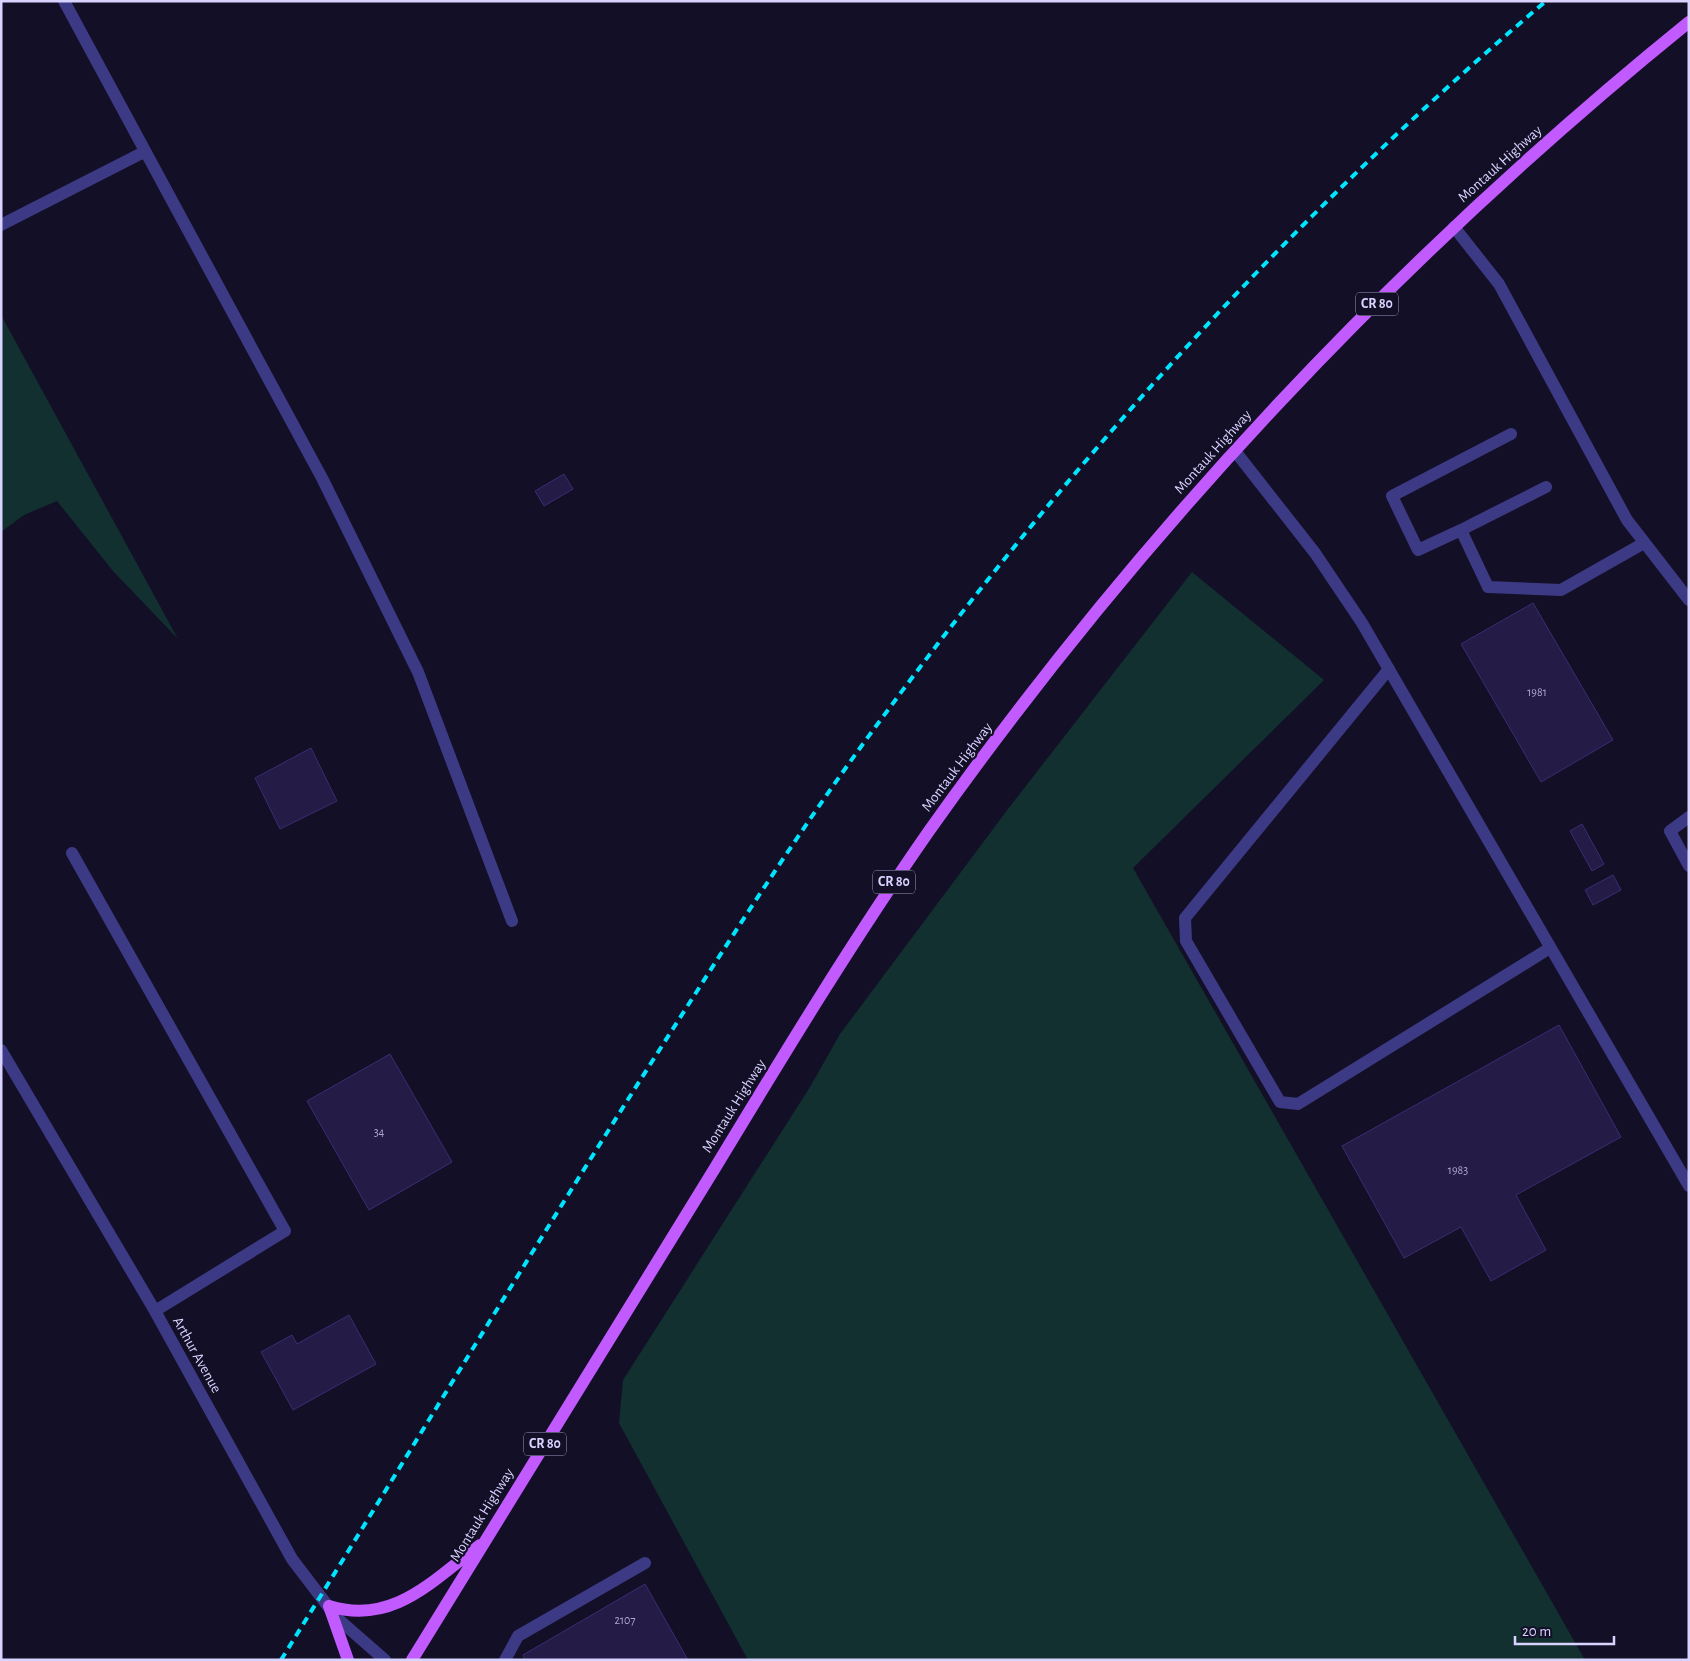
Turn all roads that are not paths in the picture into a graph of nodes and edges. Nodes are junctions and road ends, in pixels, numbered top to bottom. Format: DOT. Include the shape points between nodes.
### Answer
graph roads {
  1 [pos="64,1"];
  2 [pos="1689,22"];
  3 [pos="144,152"];
  4 [pos="1,225"];
  5 [pos="1454,227"];
  6 [pos="1511,434"];
  7 [pos="1235,451"];
  8 [pos="1546,487"];
  9 [pos="1462,530"];
  10 [pos="1644,543"];
  11 [pos="1689,600"];
  12 [pos="1389,669"];
  13 [pos="1689,817"];
  14 [pos="72,853"];
  15 [pos="1689,866"];
  16 [pos="512,921"];
  17 [pos="1550,948"];
  18 [pos="1,1050"];
  19 [pos="1689,1186"];
  20 [pos="155,1311"];
  21 [pos="486,1540"];
  22 [pos="645,1563"];
  23 [pos="329,1606"];
  24 [pos="348,1660"];
  25 [pos="386,1660"];
  26 [pos="412,1660"];
  27 [pos="505,1660"];
  1 -- 3 [label="street"];
  2 -- 5 [label="main road, Montauk Highway / CR 80" via="1585,109"];
  3 -- 4 [label="street"];
  3 -- 16 [label="street" via="322,478 418,672"];
  5 -- 7 [label="main road, Montauk Highway / CR 80"];
  5 -- 10 [label="street" via="1499,284 1628,520"];
  6 -- 9 [label="street" via="1392,496 1418,550"];
  7 -- 12 [label="street" via="1315,553"];
  7 -- 21 [label="main road, Montauk Highway / CR 80" via="1172,522 1033,692 900,873 806,1019"];
  8 -- 9 [label="street"];
  9 -- 10 [label="street" via="1488,586 1561,590"];
  10 -- 11 [label="street"];
  12 -- 17 [label="street"];
  12 -- 17 [label="street" via="1184,918 1186,941 1280,1102 1298,1104"];
  13 -- 15 [label="street" via="1670,832"];
  14 -- 20 [label="street" via="285,1231"];
  17 -- 19 [label="street"];
  18 -- 20 [label="street, Arthur Avenue"];
  20 -- 23 [label="street, Arthur Avenue" via="278,1536"];
  21 -- 23 [label="main road" via="397,1604 370,1612 343,1611"];
  21 -- 26 [label="main road, Montauk Highway / CR 80"];
  22 -- 27 [label="street" via="518,1636"];
  23 -- 24 [label="main road"];
  23 -- 25 [label="street, Arthur Avenue" via="348,1630"];
}
